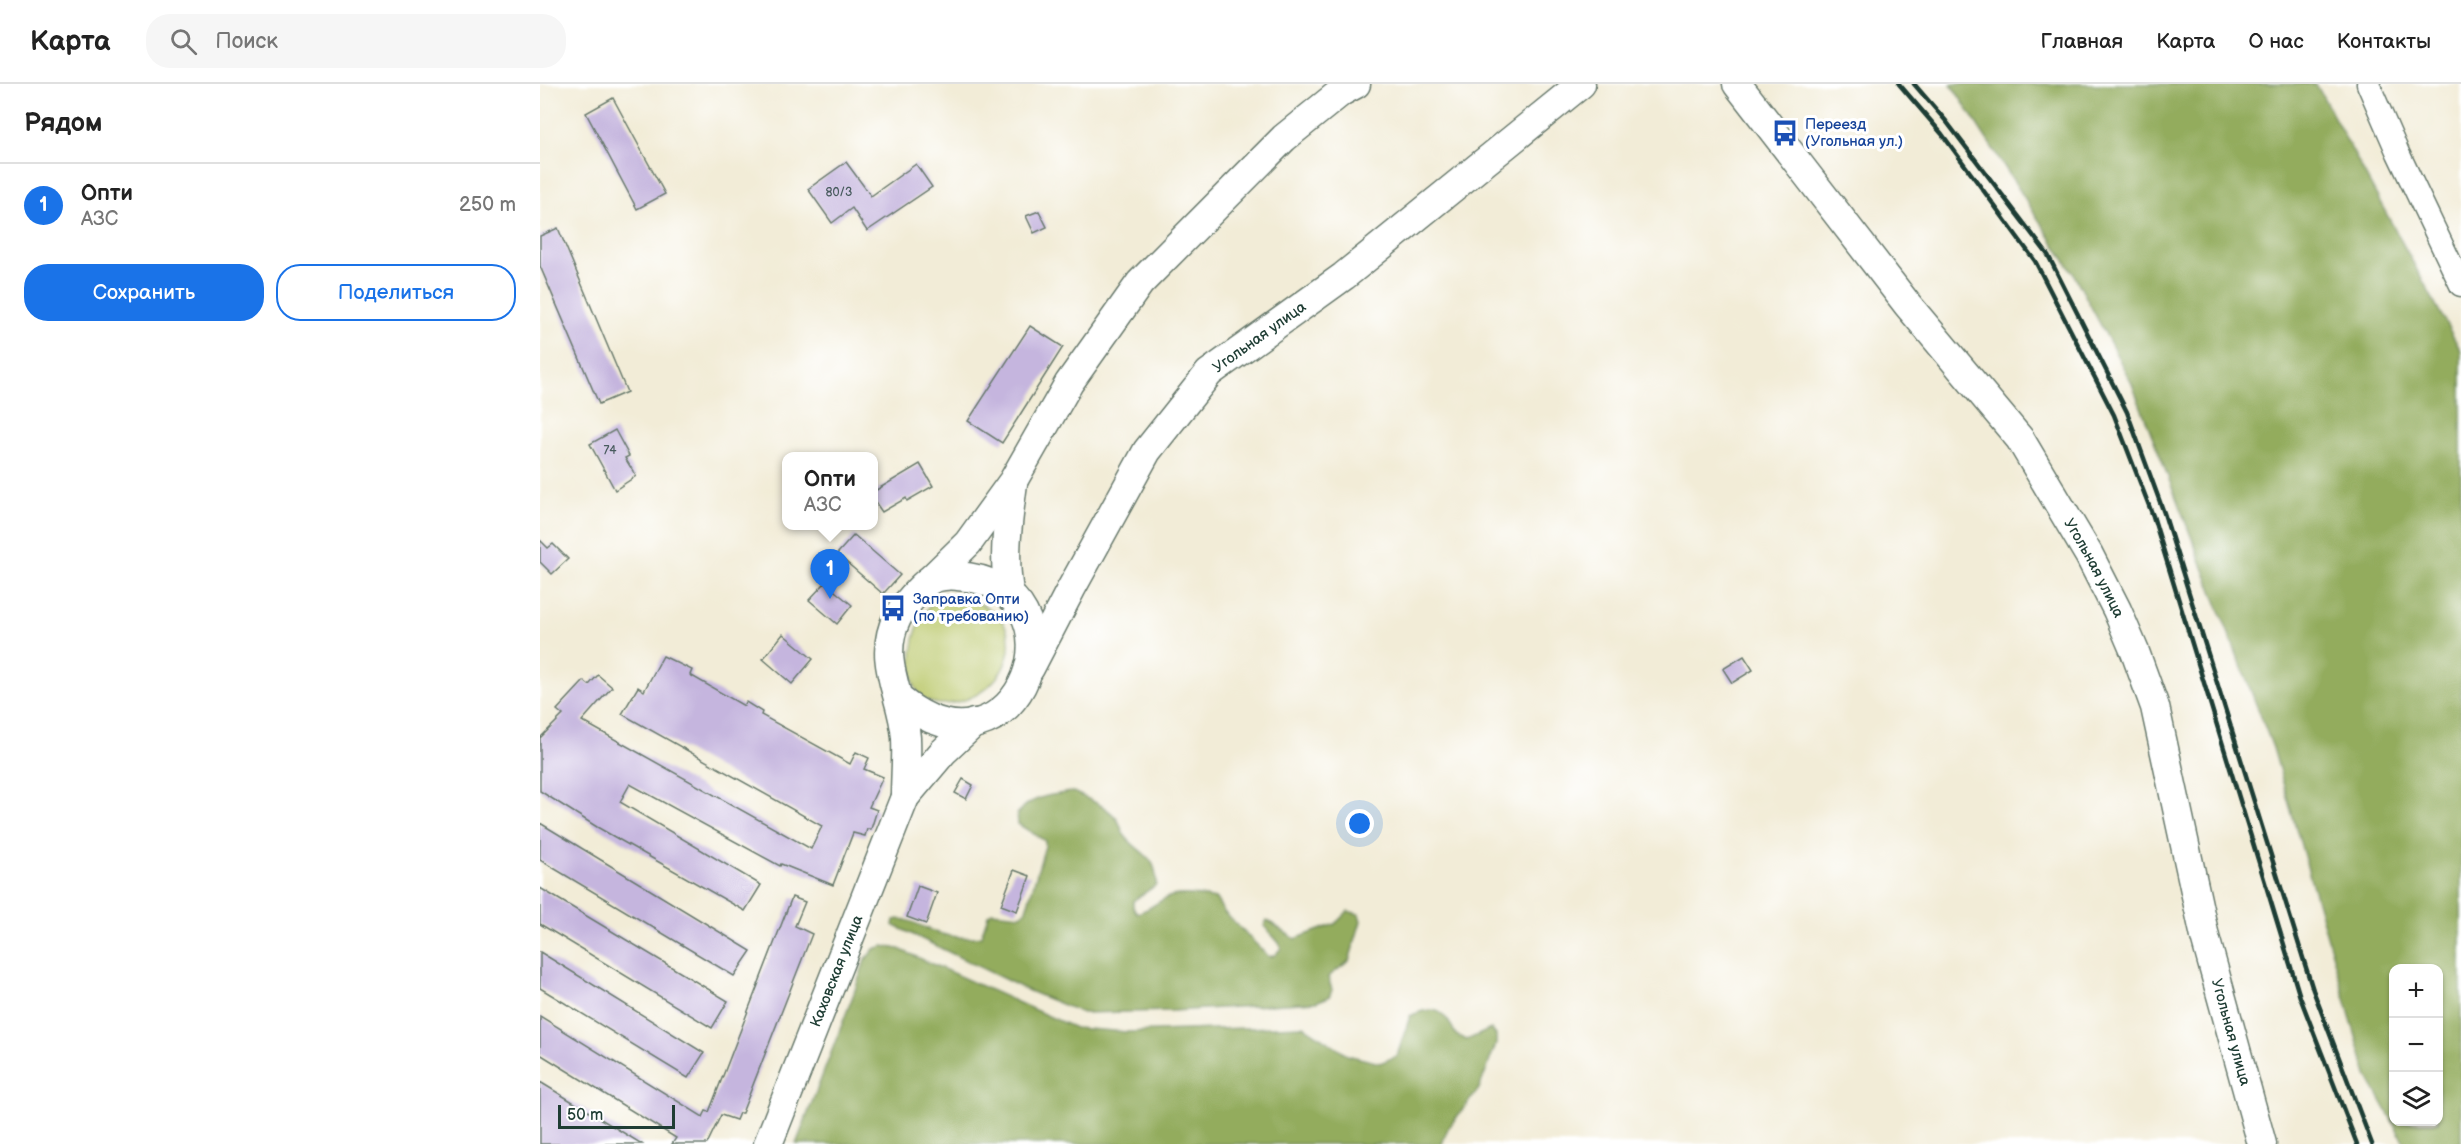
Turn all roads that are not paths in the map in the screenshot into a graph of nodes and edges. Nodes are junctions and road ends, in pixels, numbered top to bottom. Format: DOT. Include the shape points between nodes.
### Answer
graph roads {
  1 [pos="1356,84"];
  2 [pos="1581,84"];
  3 [pos="1737,84"];
  4 [pos="2368,84"];
  5 [pos="2461,285"];
  6 [pos="1013,481"];
  7 [pos="930,580"];
  8 [pos="1071,589"];
  9 [pos="1010,596"];
  10 [pos="1030,668"];
  11 [pos="899,699"];
  12 [pos="974,723"];
  13 [pos="905,797"];
  14 [pos="768,1144"];
  15 [pos="2262,1144"];
  1 -- 6 [label="main road" via="1284,138 1140,284 1069,383"];
  2 -- 8 [label="main road, Угольная улица" via="1344,276 1209,373 1148,451"];
  3 -- 15 [label="main road, Угольная улица" via="1907,304 2020,439 2117,610 2155,707 2205,937"];
  4 -- 5 [label="street"];
  6 -- 7 [label="main road" via="968,543"];
  6 -- 9 [label="main road" via="1005,548"];
  7 -- 9 [label="main road" via="951,575 973,577"];
  7 -- 11 [label="main road" via="893,627 889,661"];
  8 -- 9 [label="main road" via="1036,600"];
  8 -- 10 [label="main road, Угольная улица"];
  9 -- 10 [label="main road" via="1030,629"];
  10 -- 12 [label="main road" via="1023,687 1010,704"];
  11 -- 12 [label="main road" via="931,720 952,725"];
  11 -- 13 [label="main road" via="906,737"];
  12 -- 13 [label="main road"];
  13 -- 14 [label="main road, Каховская улица"];
}
